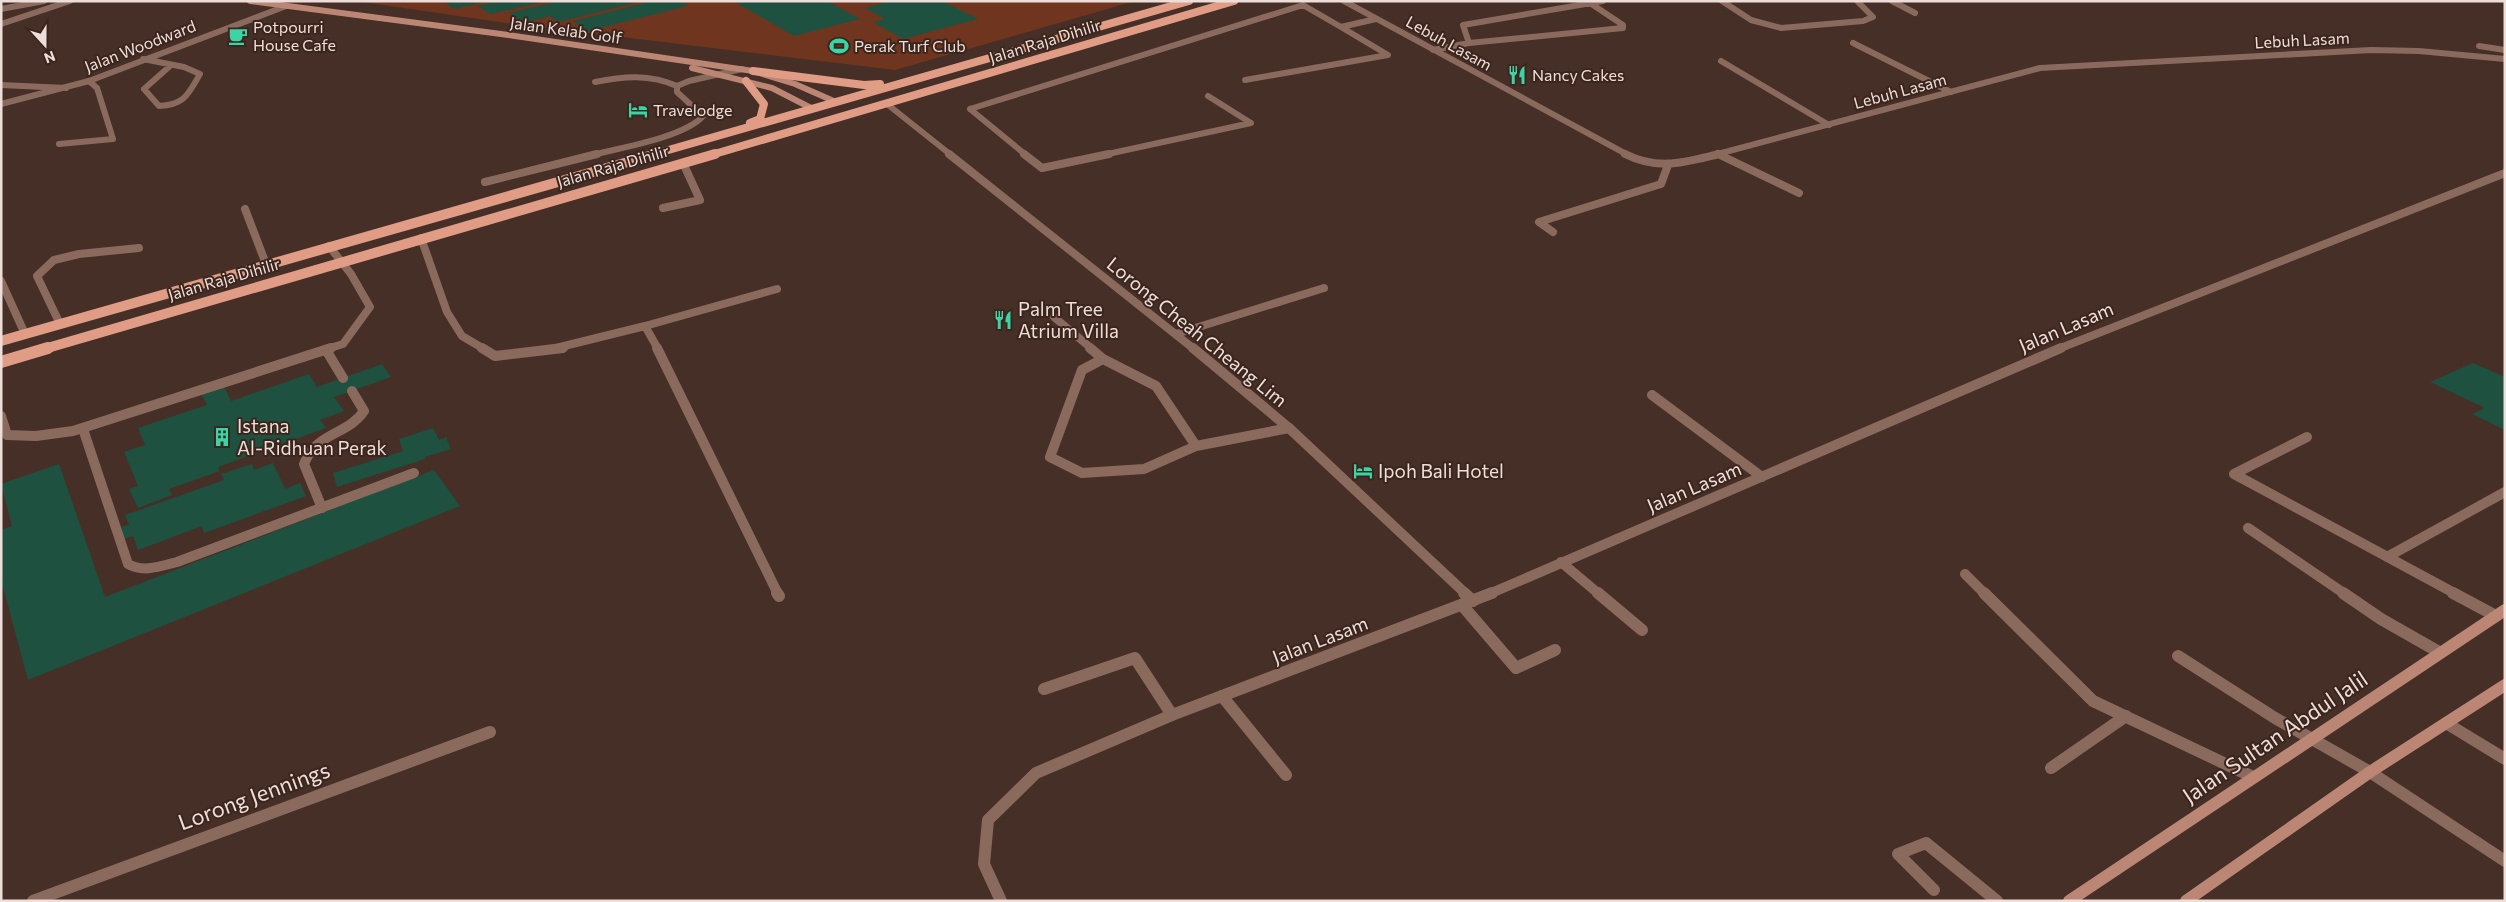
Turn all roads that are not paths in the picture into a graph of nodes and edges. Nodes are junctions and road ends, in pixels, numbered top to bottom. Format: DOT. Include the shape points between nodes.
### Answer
graph roads {
  1 [pos="44,1"];
  2 [pos="70,1"];
  3 [pos="250,1"];
  4 [pos="1189,1"];
  5 [pos="1234,1"];
  6 [pos="1344,1"];
  7 [pos="1603,1"];
  8 [pos="1722,1"];
  9 [pos="1857,1"];
  10 [pos="1892,1"];
  11 [pos="1588,2"];
  12 [pos="286,6"];
  13 [pos="1,9"];
  14 [pos="1915,13"];
  15 [pos="1376,19"];
  16 [pos="1,24"];
  17 [pos="1341,27"];
  18 [pos="1469,42"];
  19 [pos="1853,43"];
  20 [pos="2479,46"];
  21 [pos="1433,50"];
  22 [pos="2505,50"];
  23 [pos="2505,59"];
  24 [pos="143,60"];
  25 [pos="1721,61"];
  26 [pos="170,66"];
  27 [pos="742,69"];
  28 [pos="1003,70"];
  29 [pos="754,71"];
  30 [pos="720,75"];
  31 [pos="1245,80"];
  32 [pos="89,81"];
  33 [pos="746,81"];
  34 [pos="595,82"];
  35 [pos="902,83"];
  36 [pos="1,85"];
  37 [pos="677,86"];
  38 [pos="66,88"];
  39 [pos="1951,92"];
  40 [pos="1208,96"];
  41 [pos="1,104"];
  42 [pos="887,104"];
  43 [pos="833,106"];
  44 [pos="813,109"];
  45 [pos="1829,125"];
  46 [pos="722,134"];
  47 [pos="59,144"];
  48 [pos="1718,154"];
  49 [pos="710,156"];
  50 [pos="683,163"];
  51 [pos="1668,165"];
  52 [pos="2505,173"];
  53 [pos="486,182"];
  54 [pos="1799,193"];
  55 [pos="663,208"];
  56 [pos="245,209"];
  57 [pos="1553,232"];
  58 [pos="421,238"];
  59 [pos="329,246"];
  60 [pos="139,248"];
  61 [pos="341,261"];
  62 [pos="266,264"];
  63 [pos="1,281"];
  64 [pos="1324,288"];
  65 [pos="778,289"];
  66 [pos="1054,317"];
  67 [pos="60,324"];
  68 [pos="645,326"];
  69 [pos="24,334"];
  70 [pos="1176,334"];
  71 [pos="1,341"];
  72 [pos="326,350"];
  73 [pos="1103,359"];
  74 [pos="1,362"];
  75 [pos="343,378"];
  76 [pos="352,391"];
  77 [pos="1652,395"];
  78 [pos="1,416"];
  79 [pos="1289,428"];
  80 [pos="83,429"];
  81 [pos="2307,437"];
  82 [pos="1196,446"];
  83 [pos="414,473"];
  84 [pos="1762,476"];
  85 [pos="2505,492"];
  86 [pos="322,508"];
  87 [pos="2248,528"];
  88 [pos="2387,557"];
  89 [pos="1561,562"];
  90 [pos="1965,574"];
  91 [pos="779,596"];
  92 [pos="1467,602"];
  93 [pos="2500,613"];
  94 [pos="1642,630"];
  95 [pos="1555,650"];
  96 [pos="2439,652"];
  97 [pos="2178,656"];
  98 [pos="2505,685"];
  99 [pos="1044,689"];
  100 [pos="1222,696"];
  101 [pos="1172,715"];
  102 [pos="2126,716"];
  103 [pos="2446,723"];
  104 [pos="490,732"];
  105 [pos="2311,739"];
  106 [pos="2505,759"];
  107 [pos="2052,768"];
  108 [pos="2370,772"];
  109 [pos="1286,775"];
  110 [pos="2253,778"];
  111 [pos="2505,861"];
  112 [pos="1934,890"];
  113 [pos="33,901"];
  114 [pos="1001,901"];
  115 [pos="1997,901"];
  116 [pos="2069,901"];
  117 [pos="2186,901"];
  1 -- 13 [label="street"];
  2 -- 16 [label="street"];
  3 -- 12 [label="street, Jalan Kelab Golf"];
  4 -- 35 [label="main road, Jalan Raja Dihilir"];
  5 -- 28 [label="main road, Jalan Raja Dihilir"];
  6 -- 15 [label="street, Lebuh Lasam"];
  7 -- 11 [label="street"];
  8 -- 9 [label="street" via="1751,20 1781,28 1863,21 1873,17"];
  10 -- 14 [label="street"];
  11 -- 18 [label="street" via="1463,25"];
  11 -- 18 [label="street" via="1623,28"];
  12 -- 24 [label="street, Jalan Woodward"];
  12 -- 27 [label="street, Jalan Kelab Golf"];
  12 -- 30 [label="street, Jalan Kelab Golf"];
  15 -- 17 [label="street"];
  15 -- 21 [label="street, Lebuh Lasam"];
  17 -- 31 [label="street" via="1388,55"];
  17 -- 40 [label="street" via="1303,5 970,109 1042,168 1251,123"];
  18 -- 21 [label="street"];
  19 -- 39 [label="street"];
  20 -- 22 [label="street"];
  21 -- 51 [label="street, Lebuh Lasam" via="1634,158"];
  23 -- 39 [label="street, Lebuh Lasam" via="2370,50 2094,64 2040,68"];
  24 -- 26 [label="street"];
  24 -- 32 [label="street, Jalan Woodward"];
  25 -- 45 [label="street"];
  26 -- 26 [label="street" via="184,67 200,74 185,99 174,106 159,106 144,89"];
  27 -- 29 [label="street, Jalan Kelab Golf"];
  27 -- 30 [label="street"];
  28 -- 42 [label="main road, Jalan Raja Dihilir"];
  28 -- 43 [label="main road" via="940,80 841,109"];
  29 -- 35 [label="main road" via="864,85"];
  29 -- 43 [label="street, Jalan Kelab Golf" via="796,84"];
  30 -- 33 [label="street, Jalan Kelab Golf"];
  30 -- 37 [label="street"];
  32 -- 38 [label="street, Jalan Woodward"];
  32 -- 47 [label="street" via="97,88 112,139"];
  33 -- 44 [label="street, Jalan Kelab Golf" via="772,88"];
  33 -- 46 [label="main road" via="764,104 760,120"];
  34 -- 37 [label="street" via="642,77 661,78"];
  35 -- 43 [label="main road, Jalan Raja Dihilir"];
  36 -- 38 [label="street"];
  37 -- 53 [label="street" via="676,92 703,116 697,124 663,137"];
  38 -- 41 [label="street, Jalan Woodward"];
  39 -- 45 [label="street, Lebuh Lasam"];
  42 -- 49 [label="main road, Jalan Raja Dihilir"];
  42 -- 70 [label="street, Lorong Cheah Cheang Lim"];
  43 -- 44 [label="main road, Jalan Raja Dihilir"];
  43 -- 49 [label="main road" via="812,120 726,145"];
  44 -- 46 [label="main road, Jalan Raja Dihilir"];
  45 -- 48 [label="street, Lebuh Lasam"];
  46 -- 59 [label="main road, Jalan Raja Dihilir"];
  48 -- 51 [label="street, Lebuh Lasam"];
  48 -- 54 [label="street"];
  49 -- 50 [label="main road, Jalan Raja Dihilir"];
  50 -- 55 [label="street" via="700,200"];
  50 -- 58 [label="main road, Jalan Raja Dihilir"];
  51 -- 57 [label="street" via="1661,184 1539,222"];
  52 -- 84 [label="street, Jalan Lasam" via="2098,332"];
  56 -- 62 [label="street"];
  58 -- 61 [label="main road, Jalan Raja Dihilir"];
  58 -- 68 [label="street" via="447,312 462,336 495,356 563,348"];
  59 -- 61 [label="street"];
  59 -- 62 [label="main road, Jalan Raja Dihilir"];
  60 -- 67 [label="street" via="54,260 37,276"];
  61 -- 72 [label="street" via="370,307 343,344"];
  61 -- 74 [label="main road, Jalan Raja Dihilir"];
  62 -- 67 [label="main road, Jalan Raja Dihilir"];
  63 -- 69 [label="street"];
  64 -- 70 [label="street"];
  65 -- 68 [label="street"];
  66 -- 73 [label="street"];
  67 -- 69 [label="main road, Jalan Raja Dihilir"];
  68 -- 91 [label="street"];
  69 -- 71 [label="main road, Jalan Raja Dihilir"];
  70 -- 79 [label="street, Lorong Cheah Cheang Lim"];
  72 -- 75 [label="street"];
  72 -- 80 [label="street"];
  73 -- 82 [label="street" via="1156,386"];
  73 -- 82 [label="street" via="1082,370 1050,457 1082,473 1144,469"];
  76 -- 86 [label="street" via="364,411 361,416 322,439 308,451 304,464"];
  77 -- 84 [label="street"];
  78 -- 80 [label="street" via="8,435 37,437"];
  79 -- 82 [label="street"];
  79 -- 92 [label="street, Lorong Cheah Cheang Lim"];
  80 -- 86 [label="street" via="128,564 135,568 177,562"];
  81 -- 88 [label="street" via="2234,474"];
  83 -- 86 [label="street"];
  84 -- 89 [label="street, Jalan Lasam"];
  85 -- 88 [label="street"];
  87 -- 96 [label="street" via="2381,618"];
  88 -- 93 [label="street"];
  89 -- 92 [label="street, Jalan Lasam"];
  89 -- 94 [label="street"];
  90 -- 102 [label="street" via="2092,701"];
  92 -- 95 [label="street, Lorong Cheah Cheang Lim" via="1516,668"];
  92 -- 100 [label="street, Jalan Lasam"];
  93 -- 96 [label="street, Jalan Sultan Abdul Jalil"];
  96 -- 105 [label="street, Jalan Sultan Abdul Jalil"];
  97 -- 105 [label="street"];
  98 -- 103 [label="street"];
  99 -- 101 [label="street" via="1135,658"];
  100 -- 101 [label="street, Jalan Lasam"];
  100 -- 109 [label="street"];
  101 -- 114 [label="street, Jalan Lasam" via="1036,773 988,820 984,864"];
  102 -- 107 [label="street"];
  102 -- 110 [label="street"];
  103 -- 106 [label="street"];
  103 -- 108 [label="street"];
  104 -- 113 [label="street, Lorong Jennings"];
  105 -- 108 [label="street"];
  105 -- 110 [label="street, Jalan Sultan Abdul Jalil"];
  108 -- 111 [label="street"];
  108 -- 117 [label="street"];
  110 -- 116 [label="street, Jalan Sultan Abdul Jalil"];
  112 -- 115 [label="street" via="1898,854 1926,843"];
}
